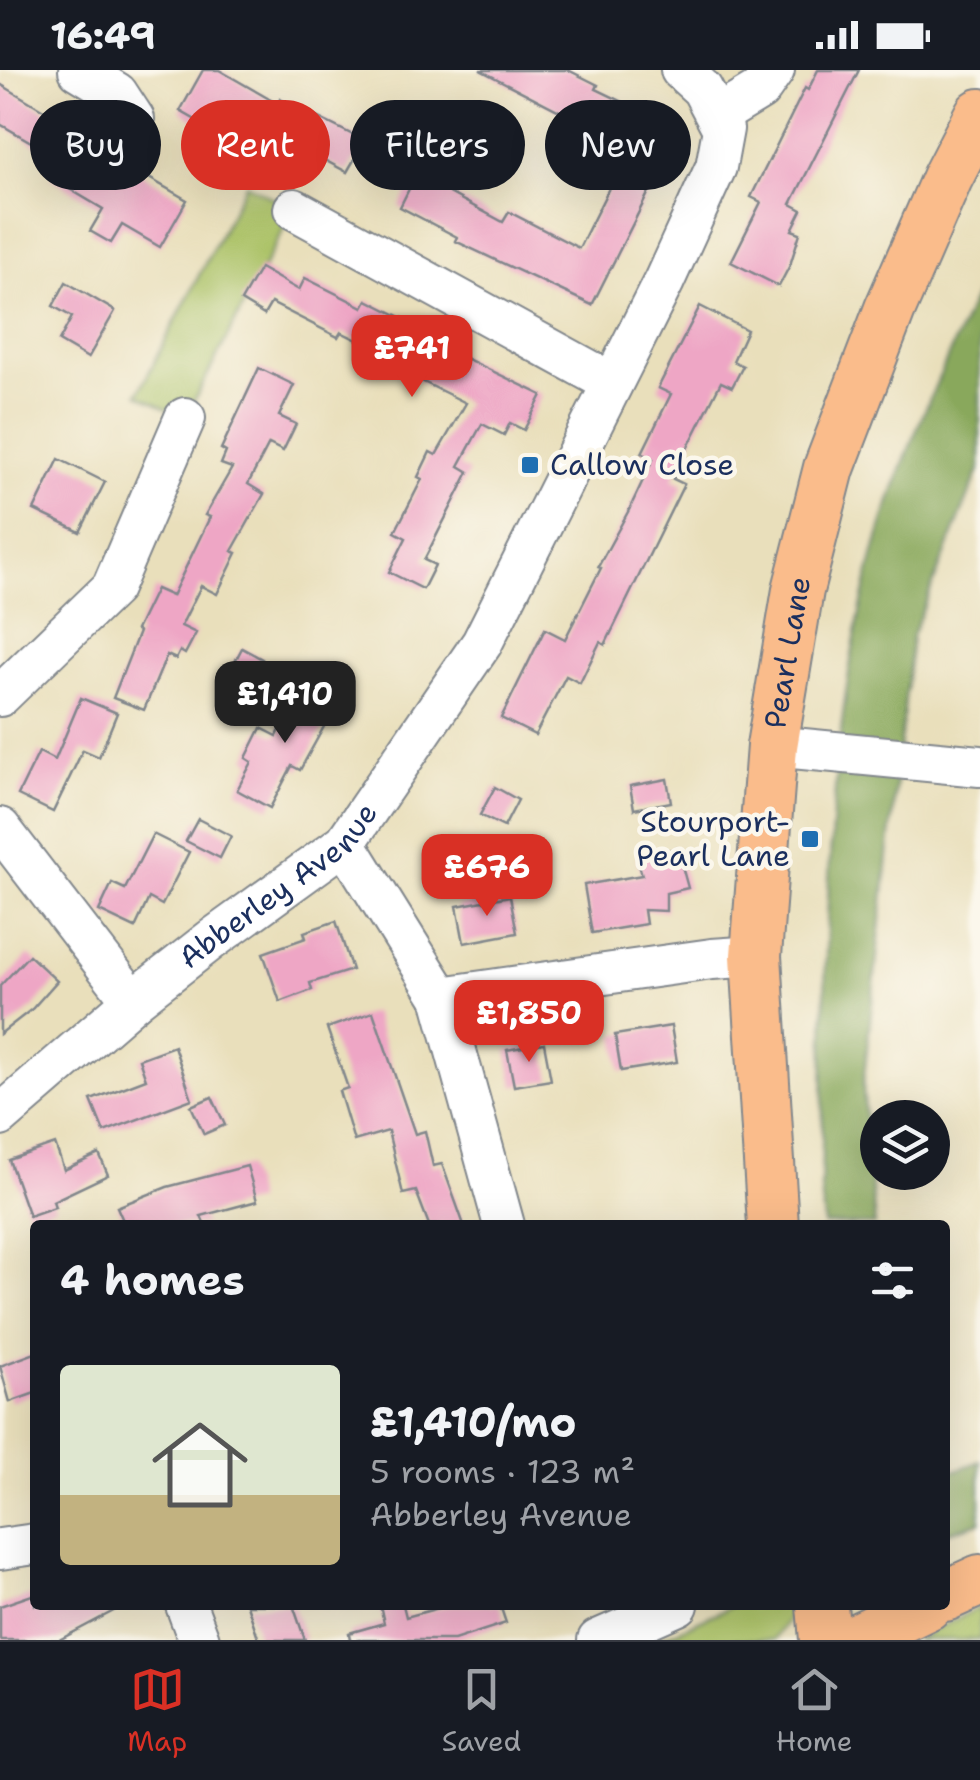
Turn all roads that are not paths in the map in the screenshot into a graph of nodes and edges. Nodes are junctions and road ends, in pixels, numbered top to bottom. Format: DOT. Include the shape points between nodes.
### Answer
graph roads {
  1 [pos="79,70"];
  2 [pos="681,70"];
  3 [pos="774,70"];
  4 [pos="128,94"];
  5 [pos="980,114"];
  6 [pos="717,116"];
  7 [pos="294,209"];
  8 [pos="612,383"];
  9 [pos="185,418"];
  10 [pos="0,696"];
  11 [pos="772,746"];
  12 [pos="980,766"];
  13 [pos="0,828"];
  14 [pos="346,843"];
  15 [pos="756,956"];
  16 [pos="442,998"];
  17 [pos="133,1001"];
  18 [pos="0,1116"];
  19 [pos="503,1220"];
  20 [pos="773,1220"];
  21 [pos="980,1580"];
  22 [pos="950,1594"];
  23 [pos="188,1610"];
  24 [pos="667,1610"];
  25 [pos="822,1610"];
  26 [pos="917,1610"];
  27 [pos="199,1640"];
  28 [pos="598,1640"];
  29 [pos="825,1640"];
  30 [pos="854,1640"];
  1 -- 4 [label="street"];
  2 -- 6 [label="street"];
  3 -- 6 [label="street" via="760,90"];
  5 -- 11 [label="main road, Pearl Lane" via="890,309 829,468 798,590"];
  6 -- 8 [label="street, Abberley Avenue" via="723,129 716,166"];
  7 -- 8 [label="street"];
  8 -- 14 [label="street, Abberley Avenue" via="482,643"];
  9 -- 10 [label="street" via="112,588"];
  11 -- 12 [label="street"];
  11 -- 15 [label="main road, Pearl Lane"];
  13 -- 17 [label="street"];
  14 -- 16 [label="street"];
  14 -- 17 [label="street, Abberley Avenue"];
  15 -- 16 [label="street"];
  15 -- 20 [label="main road, Pearl Lane"];
  16 -- 19 [label="street"];
  17 -- 18 [label="street, Abberley Avenue"];
  21 -- 22 [label="main road"];
  23 -- 27 [label="street"];
  24 -- 28 [label="street"];
  25 -- 29 [label="main road"];
  26 -- 30 [label="main road"];
}
